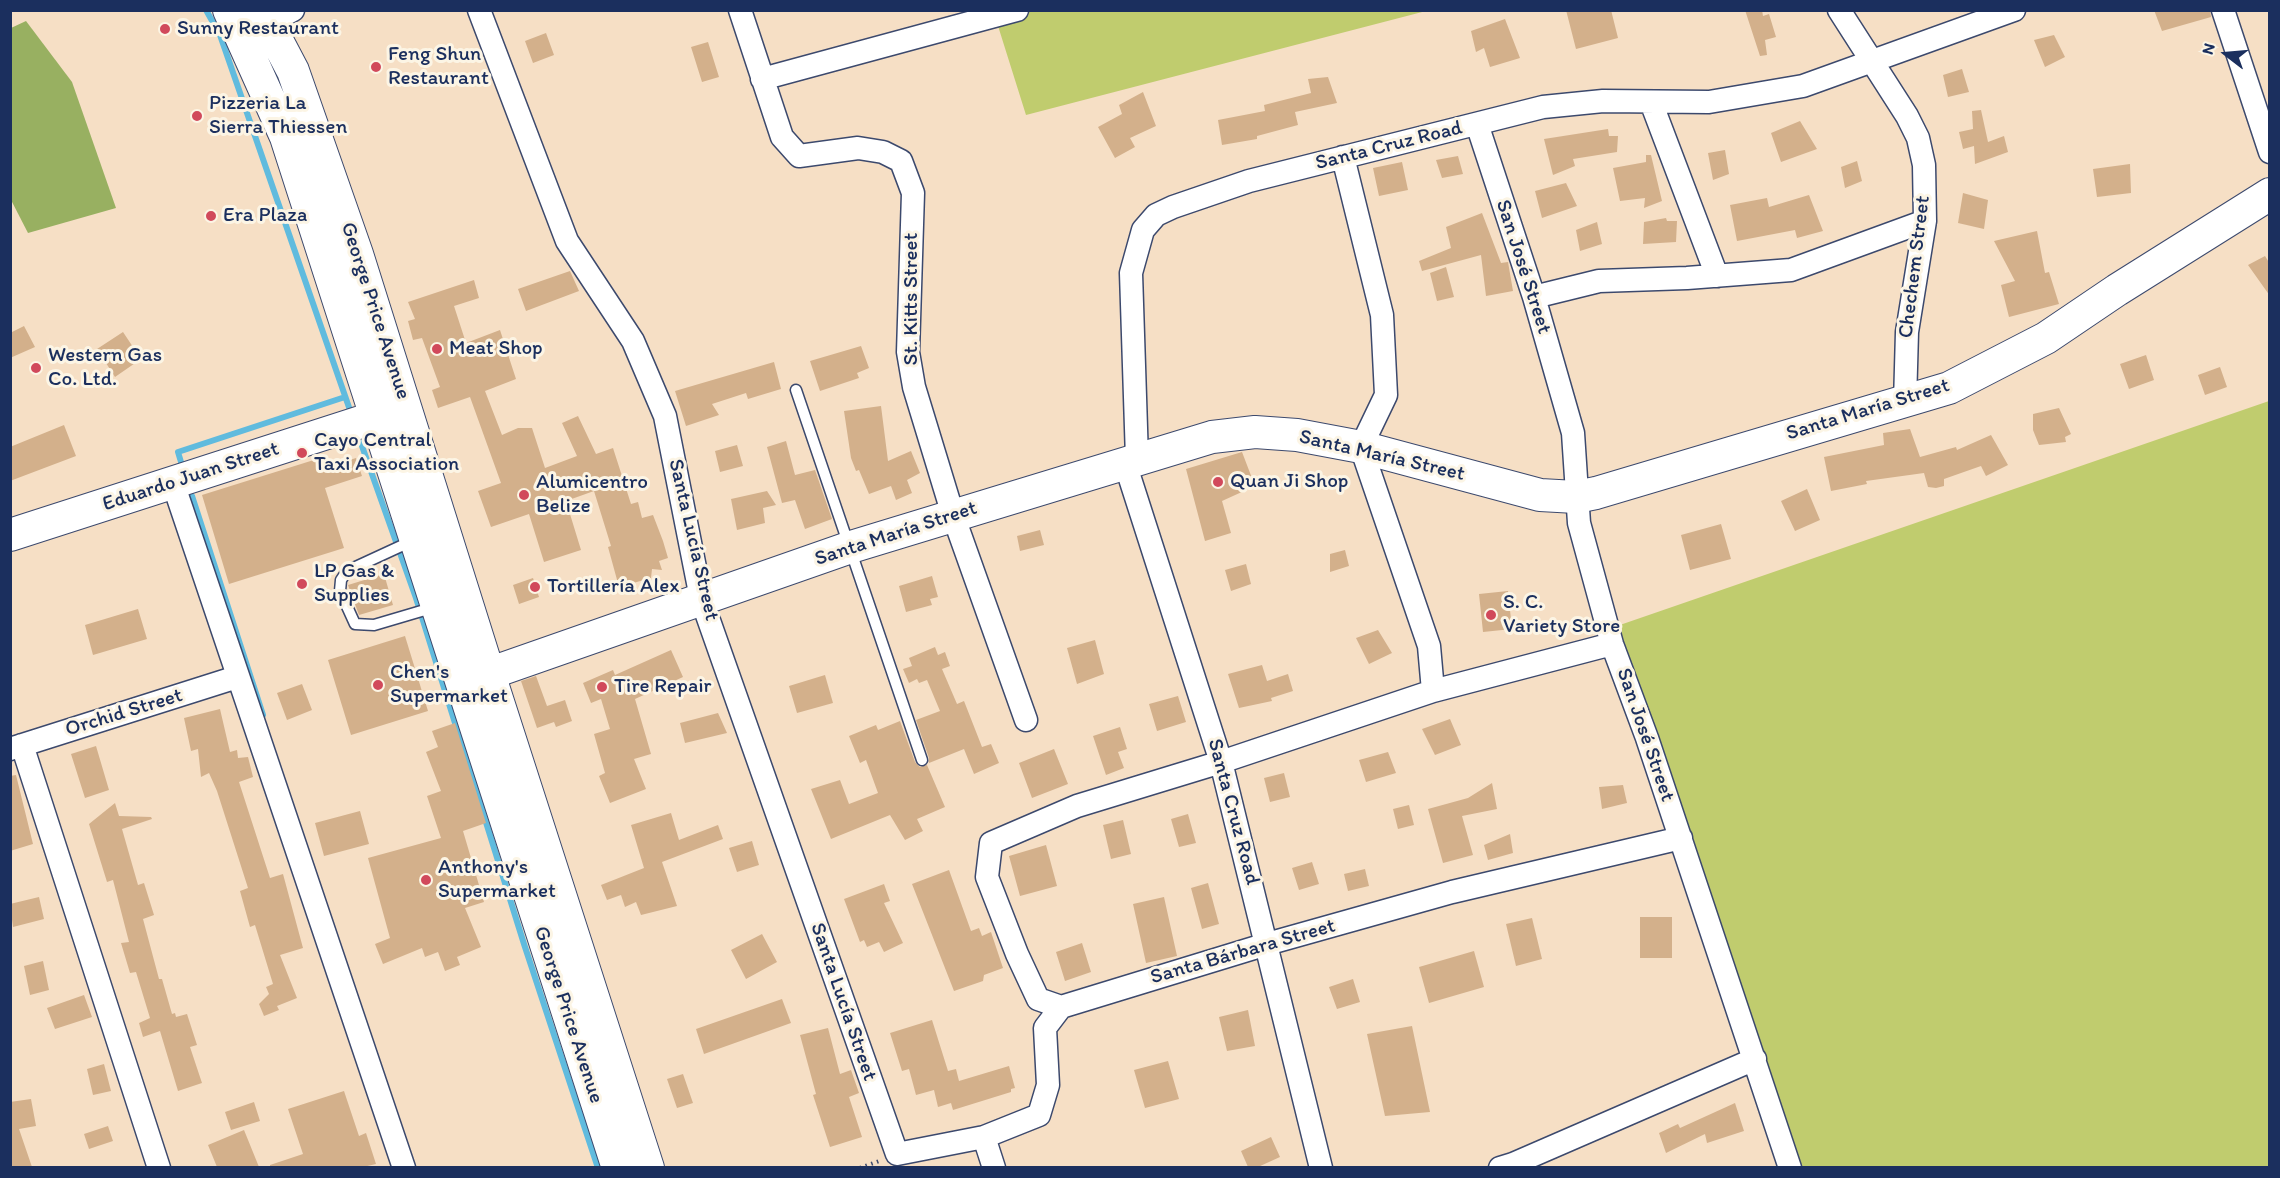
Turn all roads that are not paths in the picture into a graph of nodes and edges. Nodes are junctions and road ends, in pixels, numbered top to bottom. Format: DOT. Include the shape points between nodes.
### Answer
graph roads {
  1 [pos="479,10"];
  2 [pos="740,10"];
  3 [pos="1017,10"];
  4 [pos="1839,10"];
  5 [pos="2014,10"];
  6 [pos="2223,10"];
  7 [pos="259,18"];
  8 [pos="1872,60"];
  9 [pos="762,79"];
  10 [pos="1651,102"];
  11 [pos="1477,124"];
  12 [pos="2270,152"];
  13 [pos="1343,156"];
  14 [pos="2268,200"];
  15 [pos="1925,221"];
  16 [pos="1717,276"];
  17 [pos="1534,297"];
  18 [pos="796,390"];
  19 [pos="1905,403"];
  20 [pos="406,407"];
  21 [pos="375,417"];
  22 [pos="1361,447"];
  23 [pos="1131,461"];
  24 [pos="173,483"];
  25 [pos="1576,497"];
  26 [pos="953,515"];
  27 [pos="10,535"];
  28 [pos="415,540"];
  29 [pos="851,547"];
  30 [pos="701,598"];
  31 [pos="436,606"];
  32 [pos="1612,644"];
  33 [pos="237,677"];
  34 [pos="475,679"];
  35 [pos="1433,691"];
  36 [pos="1026,720"];
  37 [pos="16,747"];
  38 [pos="922,760"];
  39 [pos="1221,762"];
  40 [pos="1680,838"];
  41 [pos="1267,944"];
  42 [pos="1038,999"];
  43 [pos="1061,1007"];
  44 [pos="1045,1028"];
  45 [pos="1755,1059"];
  46 [pos="984,1137"];
  47 [pos="159,1167"];
  48 [pos="404,1167"];
  49 [pos="618,1167"];
  50 [pos="648,1167"];
  51 [pos="994,1167"];
  52 [pos="1321,1167"];
  53 [pos="1500,1167"];
  54 [pos="1790,1167"];
  1 -- 30 [label="street, Santa Lucía Street" via="567,241 633,341 666,416"];
  2 -- 9 [label="street, St. Kitts Street"];
  3 -- 9 [label="street"];
  4 -- 8 [label="street, Chechem Street"];
  5 -- 8 [label="street, Santa Cruz Road"];
  6 -- 12 [label="street"];
  7 -- 20 [label="main road, George Price Avenue" via="293,71"];
  7 -- 21 [label="main road, George Price Avenue" via="286,137"];
  8 -- 10 [label="street, Santa Cruz Road" via="1775,93 1709,102"];
  8 -- 15 [label="street, Chechem Street" via="1918,138 1924,165"];
  9 -- 26 [label="street, St. Kitts Street" via="782,137 799,156 858,148 883,152 902,161 913,193 908,352 914,387"];
  10 -- 11 [label="street, Santa Cruz Road" via="1572,103"];
  10 -- 16 [label="street"];
  11 -- 13 [label="street, Santa Cruz Road"];
  11 -- 17 [label="street, San José Street"];
  13 -- 22 [label="street" via="1382,315 1386,395"];
  13 -- 23 [label="street, Santa Cruz Road" via="1173,207 1156,215 1143,230 1131,273"];
  14 -- 19 [label="main road, Santa María Street" via="2046,338 1949,388"];
  15 -- 16 [label="street" via="1791,270"];
  15 -- 19 [label="street, Chechem Street" via="1907,332"];
  16 -- 17 [label="street" via="1599,281"];
  17 -- 25 [label="street, San José Street" via="1573,433"];
  18 -- 29 [label="lane"];
  19 -- 25 [label="main road, Santa María Street"];
  20 -- 21 [label="main road, Eduardo Juan Street"];
  20 -- 34 [label="main road, George Price Avenue"];
  21 -- 24 [label="main road, Eduardo Juan Street"];
  21 -- 28 [label="main road, George Price Avenue"];
  22 -- 23 [label="main road, Santa María Street" via="1255,432 1212,436"];
  22 -- 25 [label="main road, Santa María Street" via="1540,495"];
  22 -- 35 [label="street" via="1429,646"];
  23 -- 26 [label="main road, Santa María Street"];
  23 -- 39 [label="street, Santa Cruz Road"];
  24 -- 27 [label="main road, Eduardo Juan Street"];
  24 -- 33 [label="street"];
  25 -- 32 [label="street, San José Street" via="1578,523"];
  26 -- 29 [label="main road, Santa María Street"];
  26 -- 36 [label="street, St. Kitts Street"];
  28 -- 31 [label="main road, George Price Avenue"];
  28 -- 31 [label="lane" via="347,571 340,591 356,624 374,625"];
  29 -- 30 [label="main road, Santa María Street"];
  29 -- 38 [label="lane"];
  30 -- 34 [label="main road, Santa María Street"];
  30 -- 46 [label="street, Santa Lucía Street" via="897,1154"];
  31 -- 34 [label="main road, George Price Avenue"];
  32 -- 35 [label="street"];
  32 -- 40 [label="street, San José Street"];
  33 -- 37 [label="street, Orchid Street"];
  33 -- 48 [label="street"];
  34 -- 49 [label="main road, George Price Avenue"];
  34 -- 50 [label="main road, George Price Avenue"];
  35 -- 39 [label="street"];
  37 -- 47 [label="street"];
  39 -- 41 [label="street, Santa Cruz Road"];
  39 -- 42 [label="street" via="1077,806 991,843 987,877"];
  40 -- 41 [label="street, Santa Bárbara Street" via="1452,892"];
  40 -- 45 [label="street, San José Street"];
  41 -- 43 [label="street, Santa Bárbara Street"];
  41 -- 52 [label="street, Santa Cruz Road"];
  42 -- 43 [label="street"];
  42 -- 44 [label="street"];
  43 -- 44 [label="street"];
  44 -- 46 [label="street" via="1048,1085 1039,1115"];
  45 -- 53 [label="street"];
  45 -- 54 [label="street, San José Street"];
  46 -- 51 [label="street"];
}
